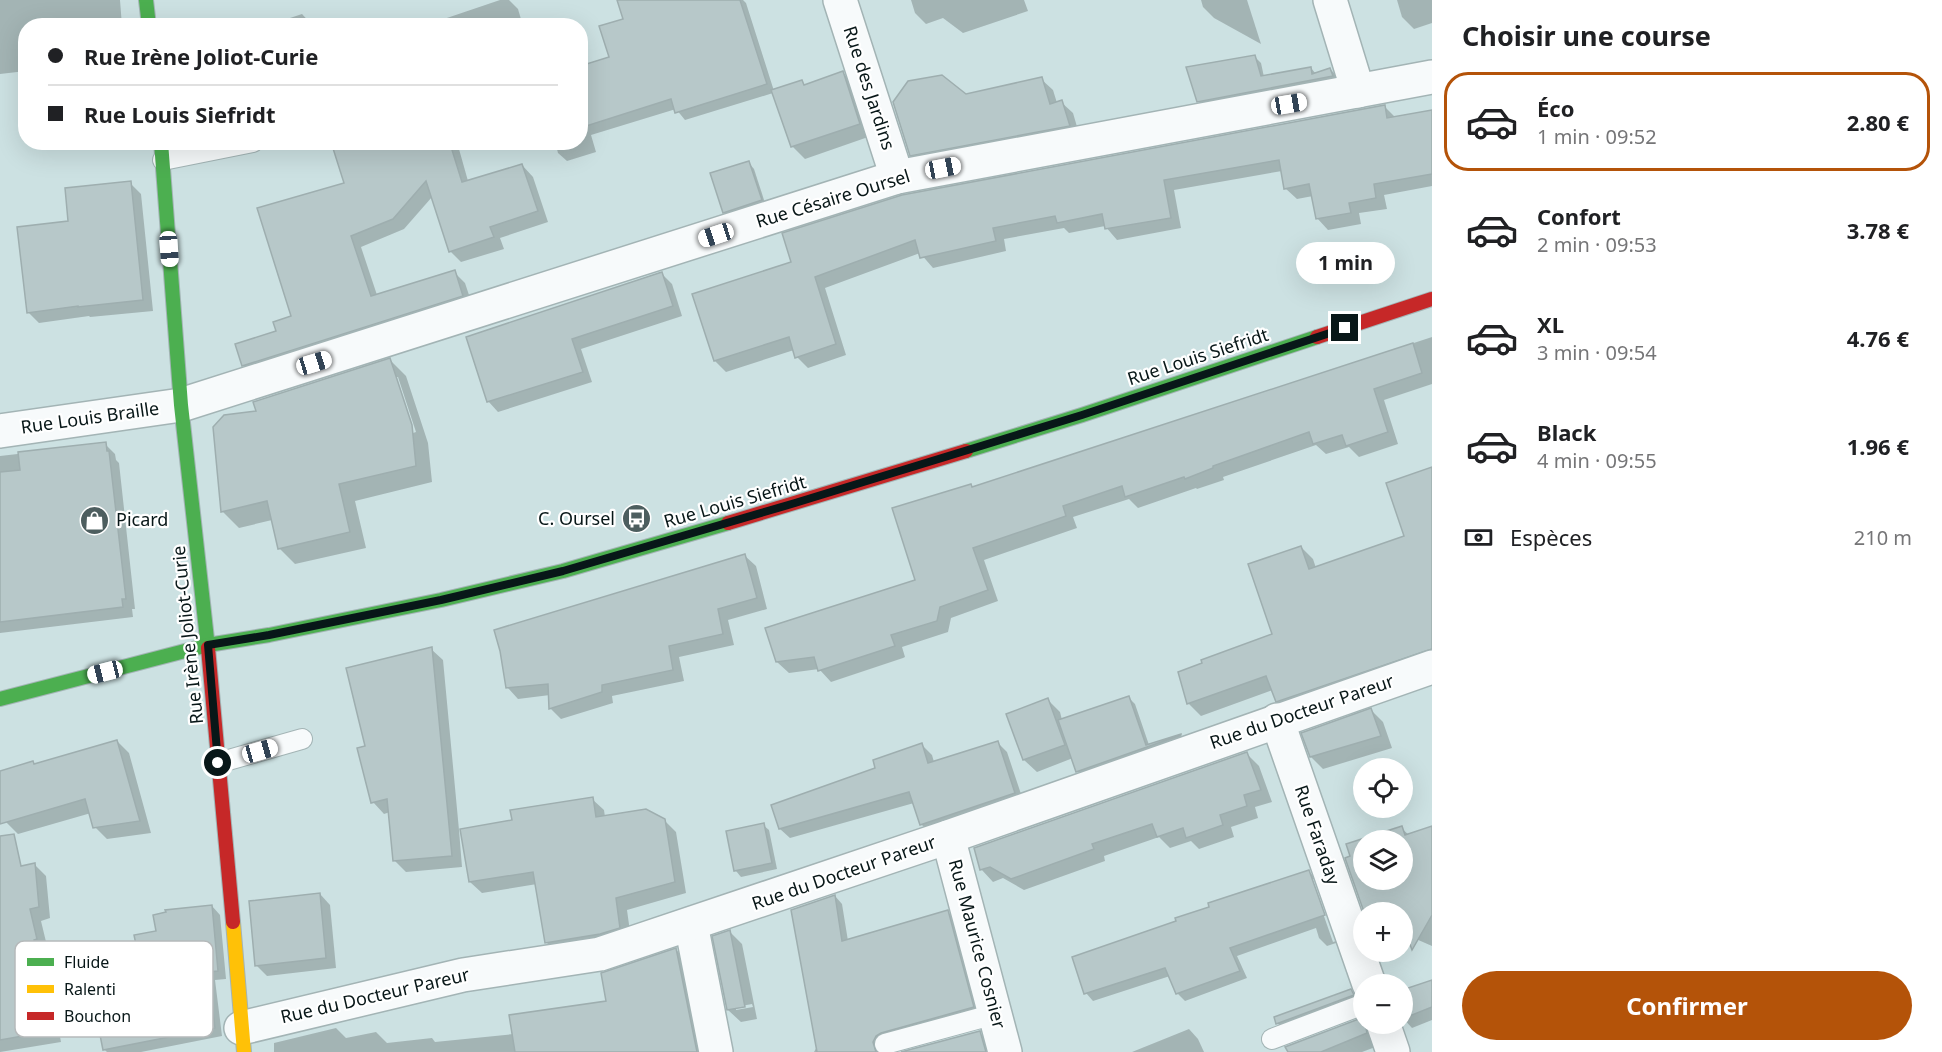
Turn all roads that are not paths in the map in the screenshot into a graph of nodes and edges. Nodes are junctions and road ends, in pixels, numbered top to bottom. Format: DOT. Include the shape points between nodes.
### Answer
graph roads {
  1 [pos="146,0"];
  2 [pos="840,0"];
  3 [pos="1330,0"];
  4 [pos="147,18"];
  5 [pos="1432,77"];
  6 [pos="1358,91"];
  7 [pos="162,151"];
  8 [pos="897,177"];
  9 [pos="1432,299"];
  10 [pos="181,405"];
  11 [pos="0,431"];
  12 [pos="208,645"];
  13 [pos="1432,667"];
  14 [pos="0,699"];
  15 [pos="1277,720"];
  16 [pos="302,739"];
  17 [pos="218,763"];
  18 [pos="948,837"];
  19 [pos="691,924"];
  20 [pos="1366,974"];
  21 [pos="1353,1008"];
  22 [pos="995,1014"];
  23 [pos="1387,1034"];
  24 [pos="1272,1039"];
  25 [pos="242,1040"];
  26 [pos="885,1044"];
  27 [pos="716,1052"];
  28 [pos="1005,1052"];
  29 [pos="1393,1052"];
  1 -- 4 [label="street"];
  2 -- 8 [label="street, Rue des Jardins"];
  3 -- 6 [label="street"];
  5 -- 6 [label="street, Rue Césaire Oursel"];
  6 -- 8 [label="street, Rue Césaire Oursel"];
  7 -- 10 [label="street, Rue Irène Joliot-Curie"];
  8 -- 10 [label="street, Rue Césaire Oursel"];
  9 -- 12 [label="street, Rue Louis Siefridt" via="1082,415 563,571 430,602"];
  10 -- 11 [label="street, Rue Louis Braille"];
  10 -- 12 [label="street, Rue Irène Joliot-Curie"];
  12 -- 14 [label="street, Rue Louis Siefridt"];
  12 -- 17 [label="street, Rue Irène Joliot-Curie"];
  13 -- 15 [label="street, Rue du Docteur Pareur"];
  15 -- 18 [label="street, Rue du Docteur Pareur"];
  15 -- 20 [label="street, Rue Faraday"];
  16 -- 17 [label="lane"];
  17 -- 25 [label="street, Rue Irène Joliot-Curie"];
  18 -- 19 [label="street, Rue du Docteur Pareur"];
  18 -- 22 [label="street, Rue Maurice Cosnier"];
  19 -- 25 [label="street, Rue du Docteur Pareur" via="600,954 463,975"];
  19 -- 27 [label="street"];
  21 -- 24 [label="lane"];
  22 -- 26 [label="lane"];
  22 -- 28 [label="street, Rue Maurice Cosnier"];
  23 -- 29 [label="street"];
}
